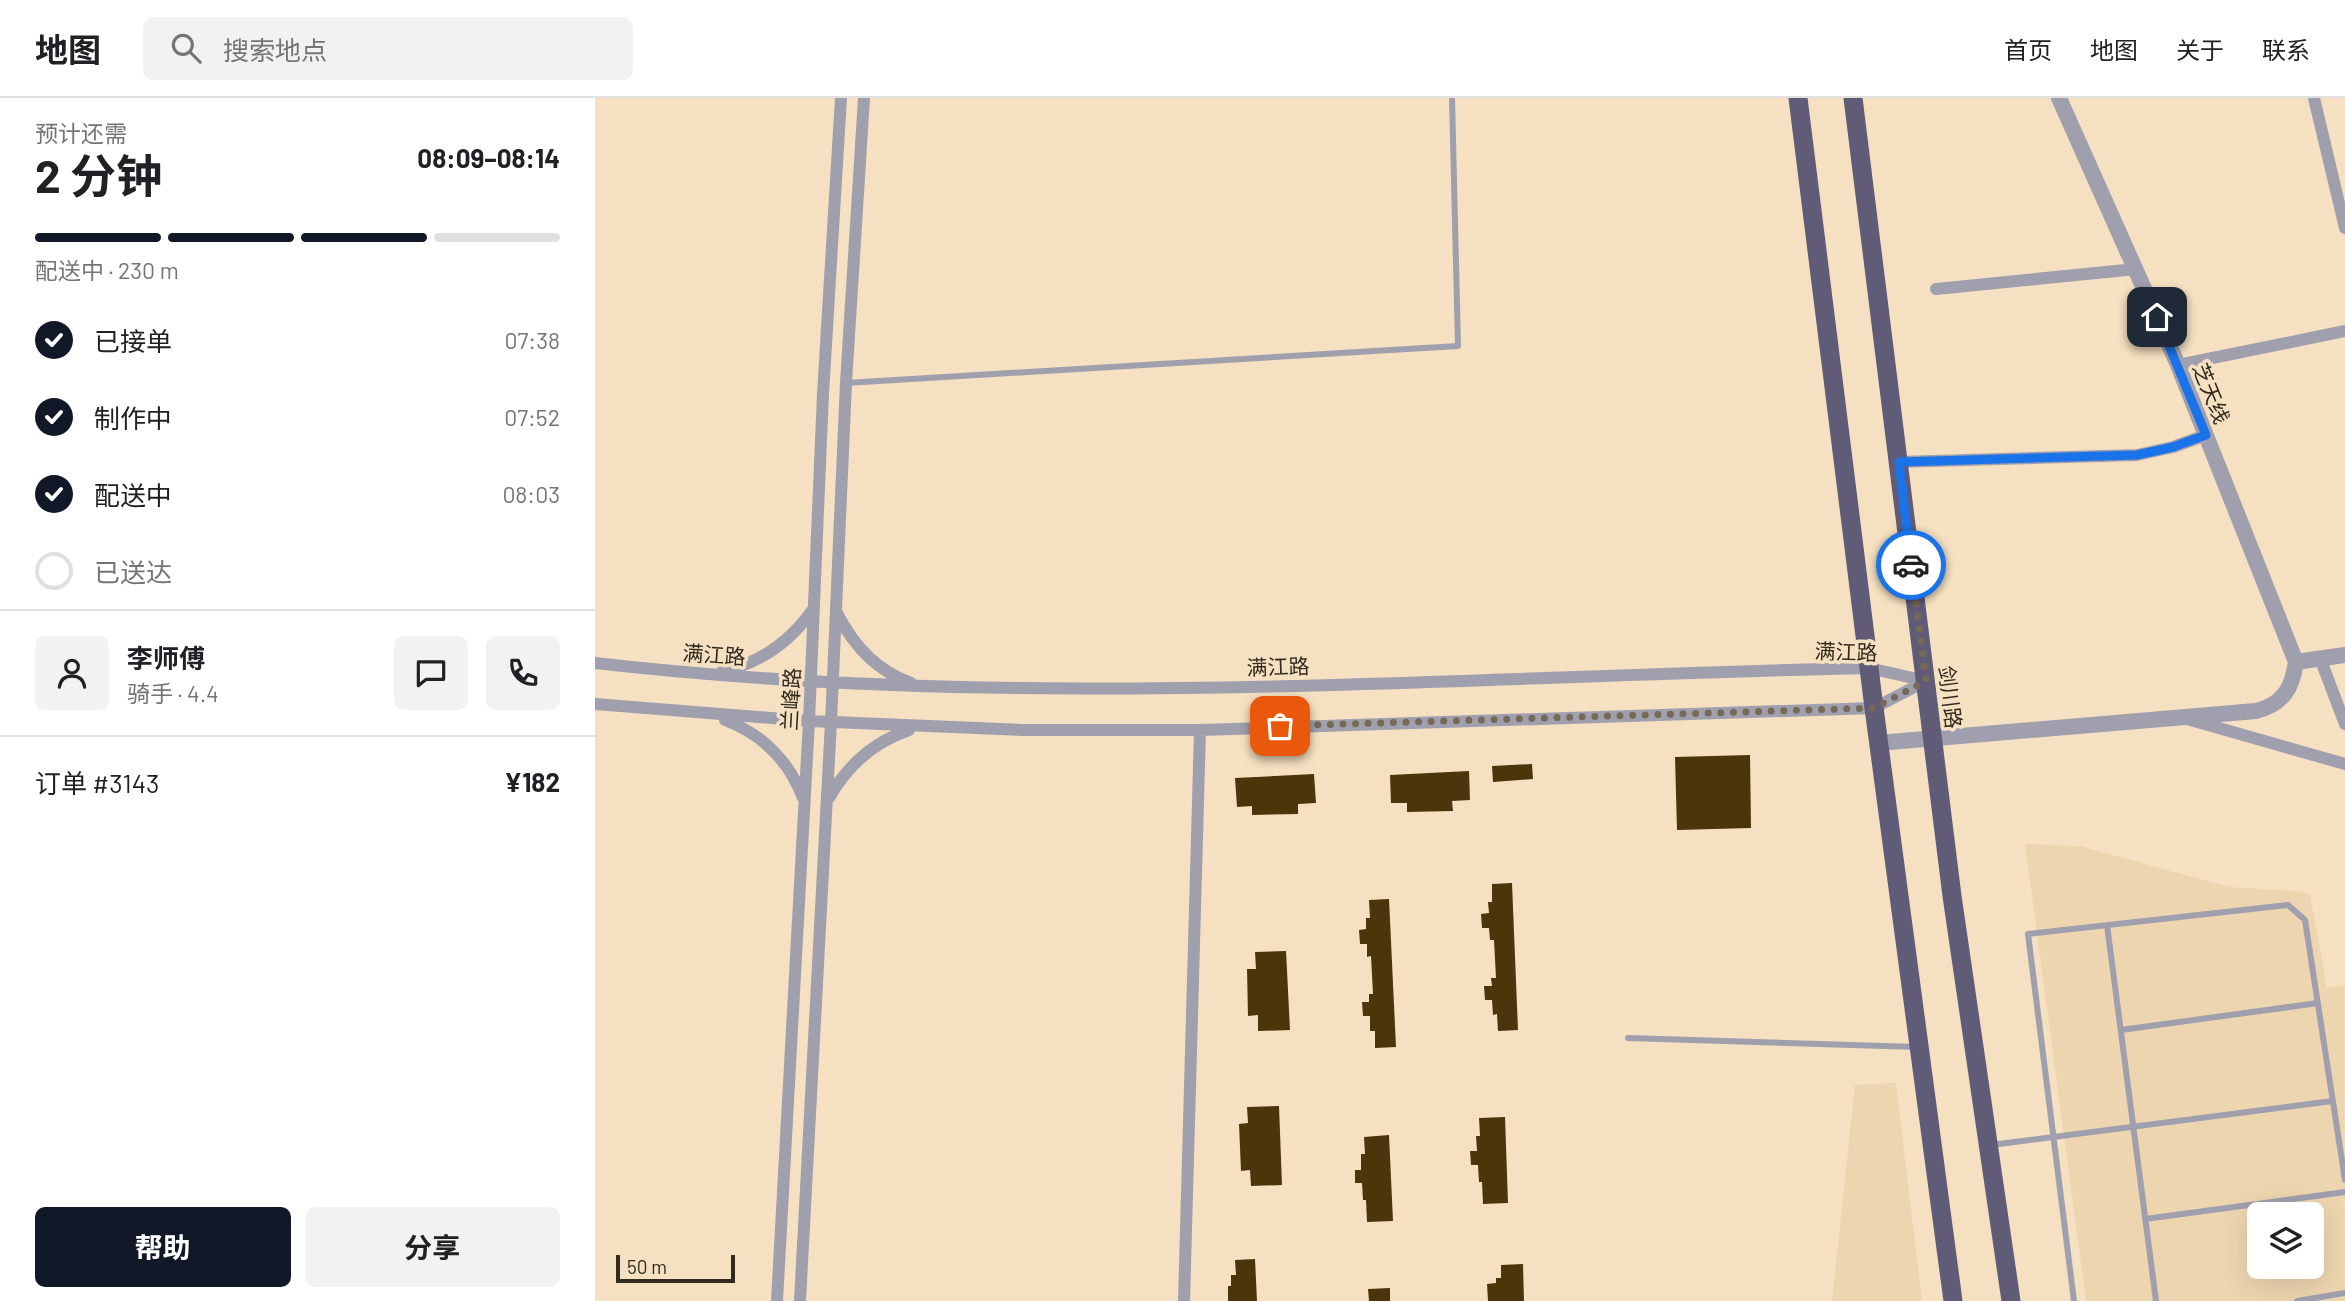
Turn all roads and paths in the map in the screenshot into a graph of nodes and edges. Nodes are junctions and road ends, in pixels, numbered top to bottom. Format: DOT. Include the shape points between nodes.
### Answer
graph roads {
  1 [pos="841,98"];
  2 [pos="864,98"];
  3 [pos="1452,98"];
  4 [pos="1797,98"];
  5 [pos="1853,98"];
  6 [pos="2059,98"];
  7 [pos="2314,98"];
  8 [pos="2345,228"];
  9 [pos="2136,269"];
  10 [pos="1936,289"];
  11 [pos="2345,331"];
  12 [pos="2179,365"];
  13 [pos="846,383"];
  14 [pos="2206,435"];
  15 [pos="1899,462"];
  16 [pos="814,608"];
  17 [pos="836,611"];
  18 [pos="2345,655"];
  19 [pos="2320,659"];
  20 [pos="2296,662"];
  21 [pos="595,663"];
  22 [pos="1869,668"];
  23 [pos="701,673"];
  24 [pos="811,681"];
  25 [pos="1926,681"];
  26 [pos="833,682"];
  27 [pos="921,687"];
  28 [pos="595,704"];
  29 [pos="1874,708"];
  30 [pos="694,713"];
  31 [pos="2185,718"];
  32 [pos="809,721"];
  33 [pos="831,722"];
  34 [pos="2345,724"];
  35 [pos="916,727"];
  36 [pos="1200,730"];
  37 [pos="1933,740"];
  38 [pos="1878,743"];
  39 [pos="2345,764"];
  40 [pos="804,800"];
  41 [pos="827,801"];
  42 [pos="2107,925"];
  43 [pos="2318,1003"];
  44 [pos="2121,1030"];
  45 [pos="1627,1038"];
  46 [pos="1919,1047"];
  47 [pos="2333,1101"];
  48 [pos="2133,1126"];
  49 [pos="2053,1137"];
  50 [pos="1989,1145"];
  51 [pos="2345,1180"];
  52 [pos="2345,1192"];
  53 [pos="2145,1219"];
  54 [pos="2345,1293"];
  55 [pos="777,1301"];
  56 [pos="800,1301"];
  57 [pos="1184,1301"];
  58 [pos="1952,1301"];
  59 [pos="2011,1301"];
  60 [pos="2074,1301"];
  61 [pos="2156,1301"];
  62 [pos="2297,1301"];
  1 -- 16 [label="street, 兰峰路"];
  2 -- 13 [label="street, 兰峰路"];
  3 -- 13 [label="lane" via="1458,346"];
  4 -- 22 [label="highway"];
  5 -- 15 [label="highway, 剑川路"];
  6 -- 9 [label="street, 芝天线"];
  7 -- 8 [label="street"];
  9 -- 10 [label="street"];
  9 -- 12 [label="street, 芝天线"];
  11 -- 12 [label="street"];
  12 -- 14 [label="street, 芝天线"];
  13 -- 17 [label="street, 兰峰路"];
  14 -- 15 [label="street" via="2137,455"];
  14 -- 20 [label="street, 芝天线"];
  15 -- 25 [label="highway, 剑川路"];
  16 -- 23 [label="street" via="787,641 762,658 732,669"];
  16 -- 24 [label="street, 兰峰路"];
  17 -- 26 [label="street, 兰峰路"];
  17 -- 27 [label="street" via="852,639 874,663"];
  18 -- 19 [label="street"];
  19 -- 20 [label="street"];
  19 -- 34 [label="street"];
  20 -- 31 [label="street" via="2288,692 2275,705"];
  21 -- 23 [label="street, 满江路"];
  22 -- 25 [label="street, 满江路"];
  22 -- 27 [label="street, 满江路" via="1195,688"];
  22 -- 29 [label="highway"];
  23 -- 24 [label="street, 满江路"];
  24 -- 26 [label="street, 满江路"];
  24 -- 32 [label="street, 兰峰路"];
  25 -- 29 [label="street"];
  25 -- 37 [label="highway, 剑川路"];
  26 -- 27 [label="street, 满江路"];
  26 -- 33 [label="street, 兰峰路"];
  28 -- 30 [label="street"];
  29 -- 36 [label="street"];
  29 -- 38 [label="highway"];
  30 -- 32 [label="street"];
  30 -- 40 [label="street" via="726,720 757,736 781,758"];
  31 -- 37 [label="street"];
  31 -- 39 [label="street"];
  32 -- 33 [label="street"];
  32 -- 40 [label="street, 兰峰路"];
  33 -- 35 [label="street"];
  33 -- 41 [label="street, 兰峰路"];
  35 -- 36 [label="street"];
  35 -- 41 [label="street" via="868,752"];
  36 -- 57 [label="street"];
  37 -- 38 [label="street"];
  37 -- 50 [label="highway, 剑川路"];
  38 -- 46 [label="highway"];
  40 -- 55 [label="street, 兰峰路"];
  41 -- 56 [label="street, 兰峰路"];
  42 -- 43 [label="lane" via="2288,905 2305,920"];
  42 -- 44 [label="lane"];
  42 -- 49 [label="lane" via="2028,934"];
  43 -- 44 [label="lane"];
  43 -- 47 [label="lane"];
  44 -- 48 [label="lane"];
  45 -- 46 [label="lane"];
  46 -- 58 [label="highway"];
  47 -- 48 [label="lane"];
  47 -- 51 [label="lane"];
  48 -- 49 [label="lane"];
  48 -- 53 [label="lane"];
  49 -- 50 [label="lane"];
  49 -- 60 [label="lane"];
  50 -- 59 [label="highway, 剑川路"];
  52 -- 53 [label="lane"];
  53 -- 61 [label="lane"];
  54 -- 62 [label="lane"];
}
